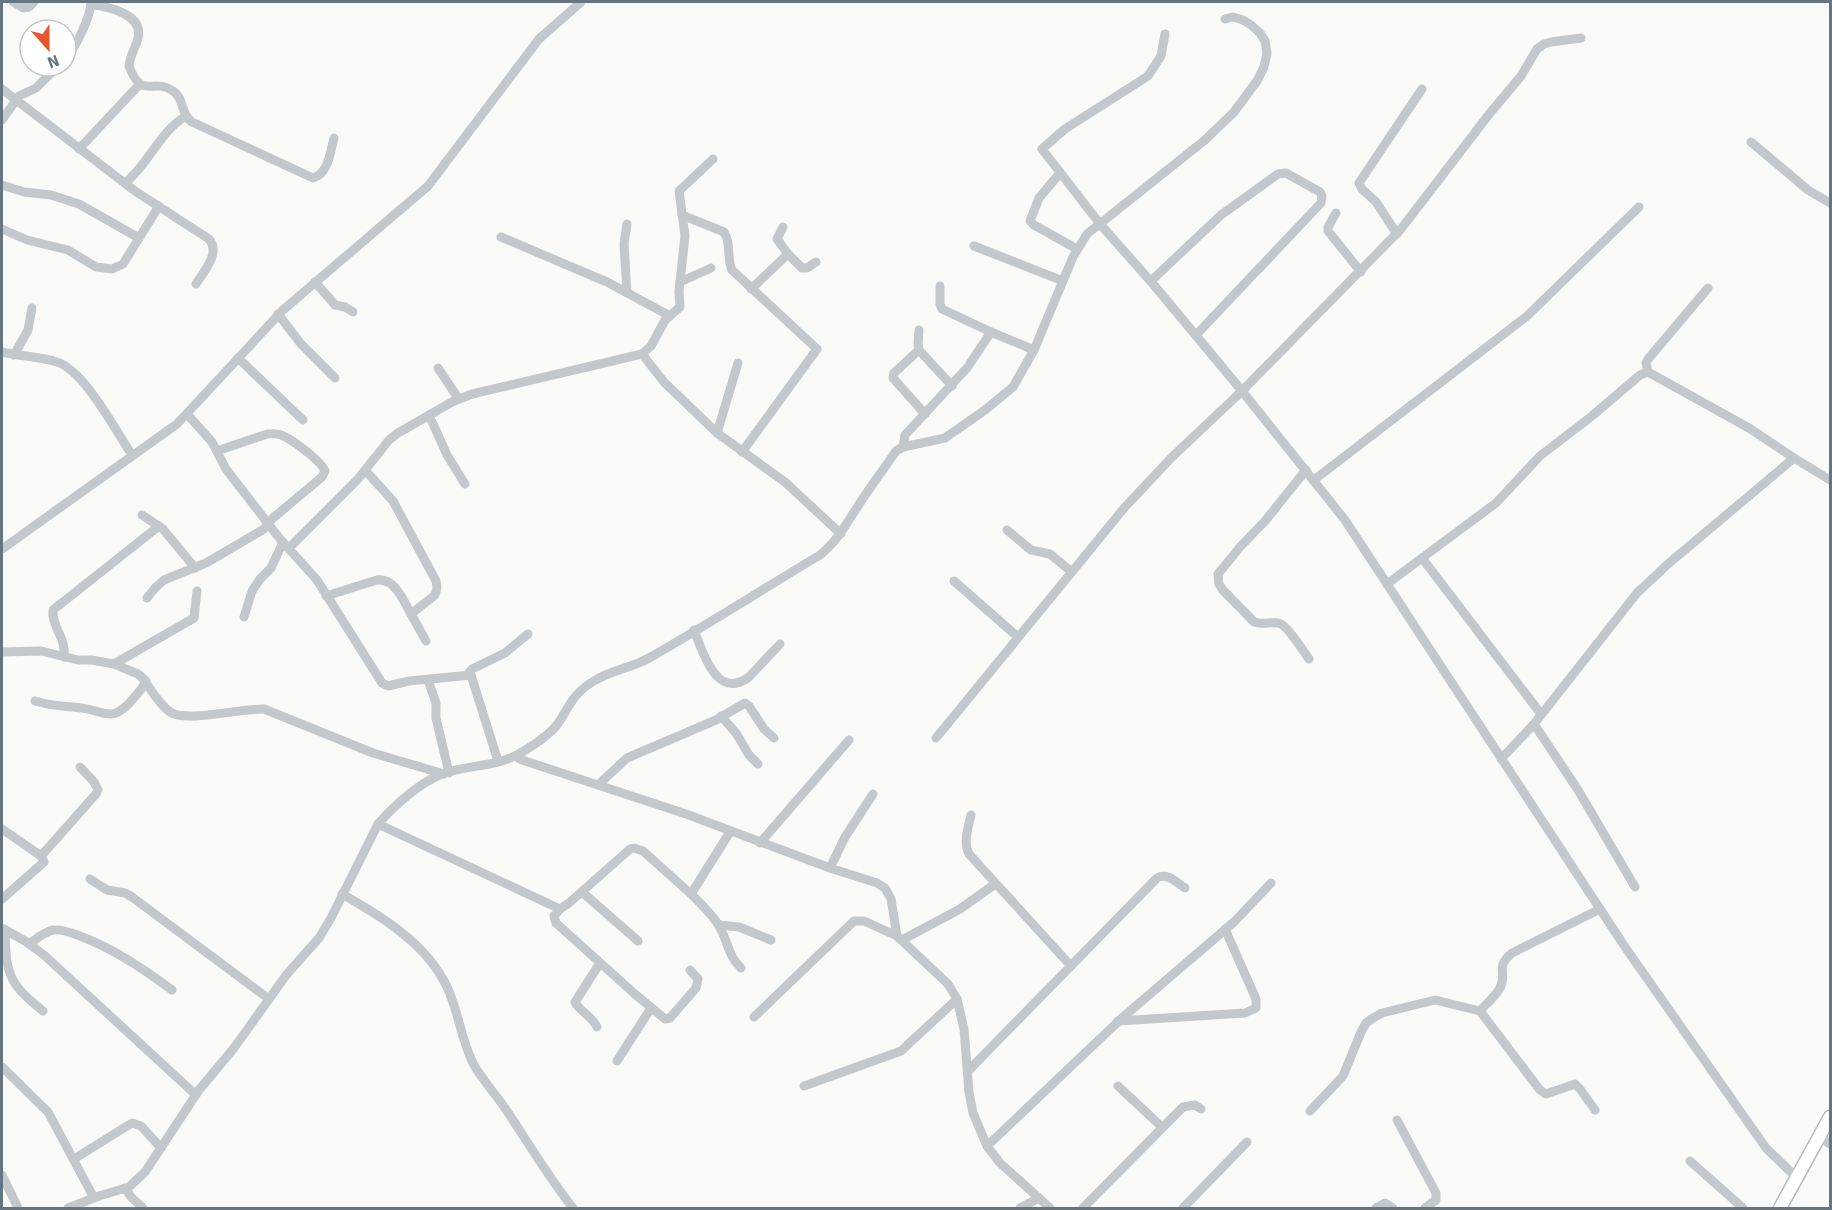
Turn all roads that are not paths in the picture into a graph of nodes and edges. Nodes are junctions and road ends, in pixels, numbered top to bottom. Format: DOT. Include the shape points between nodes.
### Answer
graph roads {
  1 [pos="13,2"];
  2 [pos="34,2"];
  3 [pos="581,2"];
  4 [pos="91,3"];
  5 [pos="1225,19"];
  6 [pos="1166,34"];
  7 [pos="1581,39"];
  8 [pos="78,41"];
  9 [pos="47,78"];
  10 [pos="139,84"];
  11 [pos="2,89"];
  12 [pos="1422,89"];
  13 [pos="15,100"];
  14 [pos="186,116"];
  15 [pos="2,120"];
  16 [pos="334,138"];
  17 [pos="1751,142"];
  18 [pos="79,149"];
  19 [pos="714,159"];
  20 [pos="1060,173"];
  21 [pos="125,183"];
  22 [pos="2,185"];
  23 [pos="1830,203"];
  24 [pos="159,206"];
  25 [pos="1639,207"];
  26 [pos="1336,213"];
  27 [pos="682,215"];
  28 [pos="627,224"];
  29 [pos="1100,224"];
  30 [pos="783,227"];
  31 [pos="2,229"];
  32 [pos="1397,234"];
  33 [pos="501,237"];
  34 [pos="139,238"];
  35 [pos="974,246"];
  36 [pos="1077,249"];
  37 [pos="788,254"];
  38 [pos="816,261"];
  39 [pos="711,268"];
  40 [pos="1361,272"];
  41 [pos="1063,281"];
  42 [pos="1151,281"];
  43 [pos="315,282"];
  44 [pos="680,282"];
  45 [pos="196,284"];
  46 [pos="940,286"];
  47 [pos="1708,288"];
  48 [pos="751,289"];
  49 [pos="627,293"];
  50 [pos="32,308"];
  51 [pos="353,312"];
  52 [pos="278,314"];
  53 [pos="670,316"];
  54 [pos="919,330"];
  55 [pos="991,332"];
  56 [pos="1196,335"];
  57 [pos="920,350"];
  58 [pos="1034,350"];
  59 [pos="2,352"];
  60 [pos="642,354"];
  61 [pos="14,355"];
  62 [pos="238,358"];
  63 [pos="738,363"];
  64 [pos="438,368"];
  65 [pos="1648,372"];
  66 [pos="335,378"];
  67 [pos="952,386"];
  68 [pos="1242,391"];
  69 [pos="458,398"];
  70 [pos="187,414"];
  71 [pos="925,414"];
  72 [pos="429,415"];
  73 [pos="303,420"];
  74 [pos="717,433"];
  75 [pos="903,447"];
  76 [pos="217,451"];
  77 [pos="742,452"];
  78 [pos="132,455"];
  79 [pos="1794,458"];
  80 [pos="365,470"];
  81 [pos="1306,470"];
  82 [pos="1314,480"];
  83 [pos="1830,480"];
  84 [pos="465,484"];
  85 [pos="142,515"];
  86 [pos="269,524"];
  87 [pos="159,526"];
  88 [pos="1007,530"];
  89 [pos="841,534"];
  90 [pos="286,545"];
  91 [pos="2,549"];
  92 [pos="1422,558"];
  93 [pos="195,568"];
  94 [pos="1072,572"];
  95 [pos="954,581"];
  96 [pos="1387,584"];
  97 [pos="197,591"];
  98 [pos="326,596"];
  99 [pos="147,598"];
  100 [pos="411,614"];
  101 [pos="244,617"];
  102 [pos="694,630"];
  103 [pos="528,634"];
  104 [pos="1018,637"];
  105 [pos="426,641"];
  106 [pos="780,644"];
  107 [pos="2,652"];
  108 [pos="64,657"];
  109 [pos="1309,660"];
  110 [pos="114,664"];
  111 [pos="468,674"];
  112 [pos="428,680"];
  113 [pos="146,683"];
  114 [pos="35,701"];
  115 [pos="1541,714"];
  116 [pos="722,716"];
  117 [pos="1534,723"];
  118 [pos="774,738"];
  119 [pos="936,738"];
  120 [pos="849,740"];
  121 [pos="515,756"];
  122 [pos="1501,759"];
  123 [pos="498,761"];
  124 [pos="758,764"];
  125 [pos="80,767"];
  126 [pos="447,773"];
  127 [pos="598,785"];
  128 [pos="873,794"];
  129 [pos="971,815"];
  130 [pos="378,824"];
  131 [pos="2,829"];
  132 [pos="730,832"];
  133 [pos="760,843"];
  134 [pos="41,856"];
  135 [pos="830,868"];
  136 [pos="90,879"];
  137 [pos="1271,883"];
  138 [pos="995,884"];
  139 [pos="1635,886"];
  140 [pos="1185,888"];
  141 [pos="582,892"];
  142 [pos="342,894"];
  143 [pos="691,894"];
  144 [pos="2,899"];
  145 [pos="560,909"];
  146 [pos="1600,909"];
  147 [pos="719,925"];
  148 [pos="3,929"];
  149 [pos="1225,929"];
  150 [pos="900,938"];
  151 [pos="771,940"];
  152 [pos="638,941"];
  153 [pos="29,944"];
  154 [pos="600,963"];
  155 [pos="1071,966"];
  156 [pos="741,968"];
  157 [pos="690,970"];
  158 [pos="172,990"];
  159 [pos="269,999"];
  160 [pos="957,999"];
  161 [pos="651,1008"];
  162 [pos="43,1011"];
  163 [pos="1480,1011"];
  164 [pos="754,1017"];
  165 [pos="1119,1021"];
  166 [pos="597,1027"];
  167 [pos="617,1061"];
  168 [pos="2,1066"];
  169 [pos="968,1071"];
  170 [pos="804,1086"];
  171 [pos="1118,1086"];
  172 [pos="196,1095"];
  173 [pos="1201,1109"];
  174 [pos="1595,1110"];
  175 [pos="1310,1111"];
  176 [pos="1830,1117"];
  177 [pos="1398,1120"];
  178 [pos="1162,1127"];
  179 [pos="1825,1141"];
  180 [pos="1248,1142"];
  181 [pos="987,1146"];
  182 [pos="161,1148"];
  183 [pos="74,1159"];
  184 [pos="1690,1161"];
  185 [pos="2,1175"];
  186 [pos="1797,1178"];
  187 [pos="125,1188"];
  188 [pos="1039,1198"];
  189 [pos="92,1202"];
  190 [pos="18,1209"];
  191 [pos="68,1209"];
  192 [pos="143,1209"];
  193 [pos="573,1209"];
  194 [pos="1020,1209"];
  195 [pos="1050,1209"];
  196 [pos="1083,1209"];
  197 [pos="1183,1209"];
  198 [pos="1376,1209"];
  199 [pos="1393,1209"];
  200 [pos="1425,1209"];
  201 [pos="1743,1209"];
  202 [pos="1780,1209"];
  1 -- 2 [label="street" via="23,8"];
  3 -- 43 [label="street" via="538,39 428,186"];
  4 -- 8 [label="street"];
  4 -- 10 [label="street" via="107,6 133,20 139,36 129,62"];
  5 -- 29 [label="street" via="1243,20 1265,41 1267,53 1257,81 1211,135"];
  6 -- 20 [label="street" via="1161,56 1148,76 1065,129 1042,149"];
  7 -- 32 [label="street" via="1551,42 1537,49 1521,76"];
  9 -- 13 [label="street"];
  10 -- 14 [label="street" via="171,90 181,100"];
  10 -- 18 [label="street"];
  11 -- 13 [label="street"];
  12 -- 32 [label="street" via="1359,183"];
  13 -- 15 [label="street"];
  13 -- 18 [label="street"];
  14 -- 16 [label="street" via="313,178 327,164"];
  14 -- 21 [label="street" via="170,128"];
  17 -- 23 [label="street" via="1808,190"];
  18 -- 21 [label="street"];
  19 -- 27 [label="street" via="680,191"];
  20 -- 29 [label="street"];
  20 -- 36 [label="street" via="1039,198 1030,221"];
  21 -- 24 [label="street"];
  22 -- 34 [label="street" via="79,204"];
  24 -- 34 [label="street"];
  24 -- 45 [label="street" via="213,244 214,253"];
  25 -- 82 [label="street" via="1527,316"];
  26 -- 40 [label="street" via="1328,231"];
  27 -- 44 [label="street" via="685,236"];
  27 -- 48 [label="street" via="724,232 730,266"];
  28 -- 49 [label="street"];
  29 -- 36 [label="street"];
  29 -- 42 [label="street"];
  30 -- 37 [label="street" via="777,239"];
  31 -- 34 [label="street" via="68,250 105,269 123,264"];
  32 -- 40 [label="street"];
  33 -- 49 [label="street"];
  35 -- 41 [label="street"];
  36 -- 41 [label="street"];
  37 -- 38 [label="street" via="802,268"];
  37 -- 48 [label="street"];
  39 -- 44 [label="street"];
  40 -- 68 [label="street"];
  41 -- 58 [label="street"];
  42 -- 56 [label="street"];
  42 -- 56 [label="street" via="1221,214 1278,174 1286,173 1320,192 1321,203"];
  43 -- 51 [label="street" via="335,305"];
  43 -- 52 [label="street"];
  44 -- 53 [label="street" via="680,307"];
  46 -- 55 [label="street" via="942,309"];
  47 -- 65 [label="street" via="1649,358"];
  48 -- 77 [label="street" via="817,349"];
  49 -- 53 [label="street"];
  50 -- 61 [label="street" via="28,330"];
  52 -- 62 [label="street"];
  52 -- 66 [label="street"];
  53 -- 60 [label="street"];
  54 -- 57 [label="street"];
  55 -- 58 [label="street"];
  55 -- 67 [label="street"];
  56 -- 68 [label="street"];
  57 -- 67 [label="street"];
  57 -- 71 [label="street" via="893,378"];
  58 -- 75 [label="street" via="1013,387 985,410 945,438"];
  59 -- 61 [label="street"];
  60 -- 69 [label="street"];
  60 -- 74 [label="street" via="664,382"];
  61 -- 78 [label="street" via="59,362 70,369 90,390"];
  62 -- 70 [label="street"];
  62 -- 73 [label="street"];
  63 -- 74 [label="street"];
  64 -- 69 [label="street"];
  65 -- 79 [label="street" via="1749,428"];
  65 -- 92 [label="street" via="1540,456 1496,503"];
  67 -- 71 [label="street"];
  68 -- 81 [label="street"];
  68 -- 94 [label="street" via="1125,507"];
  69 -- 72 [label="street"];
  70 -- 76 [label="street"];
  70 -- 78 [label="street"];
  71 -- 75 [label="street" via="905,435"];
  72 -- 80 [label="street" via="389,440"];
  72 -- 84 [label="street"];
  74 -- 77 [label="street"];
  75 -- 89 [label="street" via="896,451"];
  76 -- 86 [label="street" via="226,469"];
  76 -- 86 [label="street" via="275,434 290,440 324,468 322,477"];
  77 -- 89 [label="street" via="785,482"];
  78 -- 91 [label="street"];
  79 -- 83 [label="street"];
  79 -- 115 [label="street" via="1636,593"];
  80 -- 90 [label="street"];
  80 -- 100 [label="street" via="393,501 437,584 435,595"];
  81 -- 82 [label="street"];
  81 -- 109 [label="street" via="1265,522 1221,568 1218,579 1222,589 1254,622 1285,626"];
  82 -- 96 [label="street" via="1346,520"];
  85 -- 87 [label="street"];
  86 -- 90 [label="street"];
  86 -- 93 [label="street"];
  87 -- 93 [label="street"];
  87 -- 108 [label="street" via="53,610 64,643"];
  88 -- 94 [label="street" via="1032,550 1050,554"];
  89 -- 102 [label="street" via="820,555"];
  90 -- 98 [label="street"];
  90 -- 101 [label="street" via="252,591"];
  92 -- 96 [label="street"];
  92 -- 115 [label="street"];
  93 -- 99 [label="street" via="164,580"];
  94 -- 104 [label="street"];
  95 -- 104 [label="street"];
  96 -- 122 [label="street"];
  97 -- 110 [label="street" via="194,618"];
  98 -- 100 [label="street" via="384,579 394,585"];
  98 -- 112 [label="street" via="382,683 388,686"];
  100 -- 105 [label="street"];
  102 -- 106 [label="street" via="714,675 734,683 749,677"];
  102 -- 121 [label="street" via="647,659 602,676 584,688 547,735"];
  103 -- 111 [label="street" via="505,653"];
  104 -- 119 [label="street"];
  107 -- 108 [label="street" via="41,651"];
  108 -- 110 [label="street"];
  110 -- 113 [label="street" via="138,674"];
  111 -- 112 [label="street"];
  111 -- 123 [label="street" via="473,677"];
  112 -- 126 [label="street" via="436,703"];
  113 -- 114 [label="street" via="122,711 113,715"];
  113 -- 126 [label="street" via="172,714 183,717 264,709 373,753"];
  115 -- 117 [label="street"];
  116 -- 118 [label="street" via="748,704"];
  116 -- 124 [label="street"];
  116 -- 127 [label="street" via="627,758"];
  117 -- 122 [label="street"];
  117 -- 139 [label="street"];
  120 -- 133 [label="street"];
  121 -- 123 [label="street"];
  121 -- 127 [label="street"];
  122 -- 146 [label="street"];
  123 -- 126 [label="street"];
  125 -- 134 [label="street" via="98,790"];
  126 -- 130 [label="street" via="412,793"];
  127 -- 132 [label="street"];
  128 -- 135 [label="street"];
  129 -- 138 [label="street" via="966,847"];
  130 -- 142 [label="street"];
  130 -- 145 [label="street"];
  131 -- 134 [label="street"];
  132 -- 133 [label="street"];
  132 -- 143 [label="street"];
  133 -- 135 [label="street"];
  134 -- 144 [label="street" via="42,865"];
  135 -- 150 [label="street" via="885,888"];
  136 -- 159 [label="street" via="107,890 125,892"];
  137 -- 149 [label="street"];
  138 -- 150 [label="street" via="960,909"];
  138 -- 155 [label="street"];
  140 -- 155 [label="street" via="1168,876 1157,878"];
  141 -- 143 [label="street" via="634,848 643,851"];
  141 -- 145 [label="street"];
  141 -- 152 [label="street"];
  142 -- 159 [label="street" via="319,938"];
  142 -- 193 [label="street" via="400,932 435,968 447,986 474,1064"];
  143 -- 147 [label="street"];
  145 -- 154 [label="street" via="554,921"];
  146 -- 163 [label="street" via="1512,953 1502,965 1499,990"];
  146 -- 186 [label="street" via="1766,1148"];
  147 -- 151 [label="street" via="739,927"];
  147 -- 156 [label="street" via="731,958"];
  148 -- 153 [label="street"];
  148 -- 162 [label="street" via="11,978"];
  149 -- 165 [label="street"];
  149 -- 165 [label="street" via="1256,999 1256,1008 1245,1013"];
  150 -- 160 [label="street" via="948,984"];
  150 -- 164 [label="street" via="864,921 854,921"];
  153 -- 158 [label="street" via="53,930 65,931 125,956"];
  153 -- 172 [label="street"];
  154 -- 161 [label="street"];
  154 -- 166 [label="street" via="575,1002"];
  155 -- 169 [label="street"];
  157 -- 161 [label="street" via="699,984 670,1018"];
  159 -- 172 [label="street"];
  160 -- 169 [label="street"];
  160 -- 170 [label="street" via="901,1051"];
  161 -- 167 [label="street"];
  163 -- 174 [label="street" via="1540,1090 1546,1094 1575,1084"];
  163 -- 175 [label="street" via="1435,1000 1373,1018 1361,1032 1343,1076"];
  165 -- 181 [label="street"];
  168 -- 183 [label="street" via="48,1112"];
  169 -- 181 [label="street" via="973,1113"];
  171 -- 178 [label="street"];
  172 -- 182 [label="street"];
  173 -- 178 [label="street" via="1188,1105"];
  176 -- 179 [label="main road"];
  177 -- 200 [label="street" via="1437,1197"];
  178 -- 196 [label="street"];
  179 -- 186 [label="main road"];
  180 -- 197 [label="street"];
  181 -- 188 [label="street"];
  182 -- 183 [label="street" via="141,1126 132,1123"];
  182 -- 187 [label="street" via="137,1182"];
  183 -- 189 [label="street"];
  184 -- 201 [label="street"];
  185 -- 190 [label="street"];
  186 -- 202 [label="main road"];
  187 -- 189 [label="street"];
  187 -- 192 [label="street"];
  188 -- 194 [label="street"];
  188 -- 195 [label="street"];
  189 -- 191 [label="street"];
  198 -- 199 [label="street" via="1385,1203"];
}
